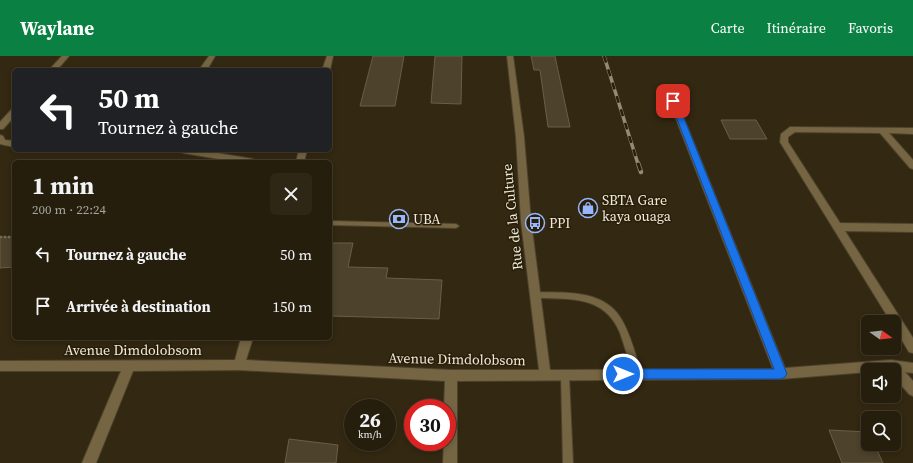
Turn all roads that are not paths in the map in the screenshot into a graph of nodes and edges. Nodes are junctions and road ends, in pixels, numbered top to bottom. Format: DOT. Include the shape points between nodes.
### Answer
graph roads {
  1 [pos="66,56"];
  2 [pos="212,56"];
  3 [pos="330,56"];
  4 [pos="510,56"];
  5 [pos="55,68"];
  6 [pos="204,68"];
  7 [pos="327,68"];
  8 [pos="673,101"];
  9 [pos="12,114"];
  10 [pos="0,127"];
  11 [pos="883,131"];
  12 [pos="913,131"];
  13 [pos="0,138"];
  14 [pos="12,144"];
  15 [pos="195,152"];
  16 [pos="241,160"];
  17 [pos="913,166"];
  18 [pos="332,223"];
  19 [pos="456,226"];
  20 [pos="838,227"];
  21 [pos="913,228"];
  22 [pos="535,295"];
  23 [pos="246,340"];
  24 [pos="913,348"];
  25 [pos="239,365"];
  26 [pos="0,366"];
  27 [pos="129,366"];
  28 [pos="901,366"];
  29 [pos="861,367"];
  30 [pos="913,368"];
  31 [pos="638,374"];
  32 [pos="781,374"];
  33 [pos="545,375"];
  34 [pos="565,375"];
  35 [pos="451,376"];
  36 [pos="901,376"];
  37 [pos="913,390"];
  38 [pos="89,463"];
  39 [pos="450,463"];
  40 [pos="568,463"];
  1 -- 5 [label="street"];
  2 -- 6 [label="street"];
  3 -- 7 [label="street"];
  4 -- 22 [label="street, Rue de la Culture"];
  8 -- 32 [label="street"];
  9 -- 10 [label="street"];
  11 -- 12 [label="street"];
  11 -- 17 [label="street"];
  11 -- 20 [label="street" via="793,129 784,136 784,142"];
  13 -- 14 [label="street" via="2,142"];
  15 -- 16 [label="street"];
  18 -- 19 [label="lane"];
  20 -- 21 [label="street"];
  20 -- 24 [label="street"];
  22 -- 31 [label="lane" via="578,297 606,307 617,319"];
  22 -- 33 [label="street, Rue de la Culture"];
  23 -- 25 [label="street"];
  25 -- 27 [label="street, Avenue Dimdolobsom"];
  25 -- 35 [label="street, Avenue Dimdolobsom"];
  26 -- 27 [label="street, Avenue Dimdolobsom"];
  27 -- 38 [label="street"];
  28 -- 30 [label="street, Avenue Dimdolobsom"];
  29 -- 32 [label="street, Avenue Dimdolobsom"];
  31 -- 32 [label="street, Avenue Dimdolobsom"];
  31 -- 34 [label="street, Avenue Dimdolobsom"];
  33 -- 34 [label="street, Avenue Dimdolobsom"];
  33 -- 35 [label="street, Avenue Dimdolobsom"];
  34 -- 40 [label="lane"];
  35 -- 39 [label="street"];
  36 -- 37 [label="street"];
}
